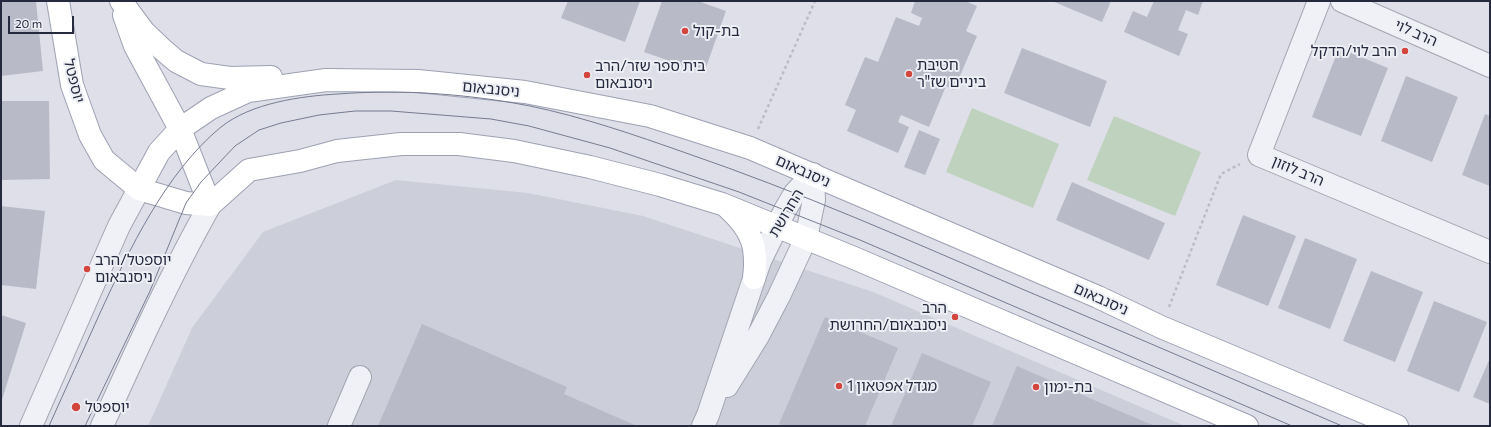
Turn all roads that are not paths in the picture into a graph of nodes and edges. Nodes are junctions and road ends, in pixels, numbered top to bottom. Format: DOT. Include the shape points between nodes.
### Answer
graph roads {
  1 [pos="58,1"];
  2 [pos="120,1"];
  3 [pos="1319,1"];
  4 [pos="1342,1"];
  5 [pos="1490,66"];
  6 [pos="326,80"];
  7 [pos="180,129"];
  8 [pos="813,174"];
  9 [pos="139,189"];
  10 [pos="722,204"];
  11 [pos="210,205"];
  12 [pos="776,226"];
  13 [pos="806,238"];
  14 [pos="1490,252"];
  15 [pos="754,278"];
  16 [pos="360,376"];
  17 [pos="706,421"];
  18 [pos="31,426"];
  19 [pos="102,426"];
  20 [pos="339,426"];
  21 [pos="1247,426"];
  22 [pos="1397,426"];
  1 -- 9 [label="main road, יוספטל" via="72,85 90,135 104,160"];
  2 -- 6 [label="main road" via="144,32 162,49 176,61 201,74 230,78 264,76"];
  2 -- 7 [label="main road" via="135,46"];
  3 -- 14 [label="street, הרב לוזון" via="1259,155"];
  4 -- 5 [label="street, הרב לוי"];
  6 -- 7 [label="main road, ניסנבאום" via="248,91 211,108"];
  6 -- 8 [label="main road, ניסנבאום" via="418,81 525,92 650,116 750,148"];
  7 -- 9 [label="main road" via="160,152"];
  7 -- 11 [label="main road"];
  8 -- 12 [label="street, החרושת" via="795,193"];
  8 -- 13 [label="street, החרושת" via="814,200"];
  8 -- 22 [label="main road, ניסנבאום" via="1098,297 1161,327"];
  9 -- 11 [label="main road, יוספטל" via="186,203"];
  9 -- 18 [label="street" via="119,226"];
  10 -- 11 [label="main road" via="590,166 514,151 459,144 401,144 337,151 249,170"];
  10 -- 12 [label="main road"];
  10 -- 15 [label="main road" via="750,234 756,262"];
  11 -- 19 [label="street" via="188,243"];
  12 -- 13 [label="main road"];
  12 -- 15 [label="street, החרושת"];
  13 -- 17 [label="street, החרושת" via="758,336"];
  13 -- 21 [label="main road"];
  15 -- 17 [label="street, החרושת"];
  16 -- 20 [label="street"];
}
